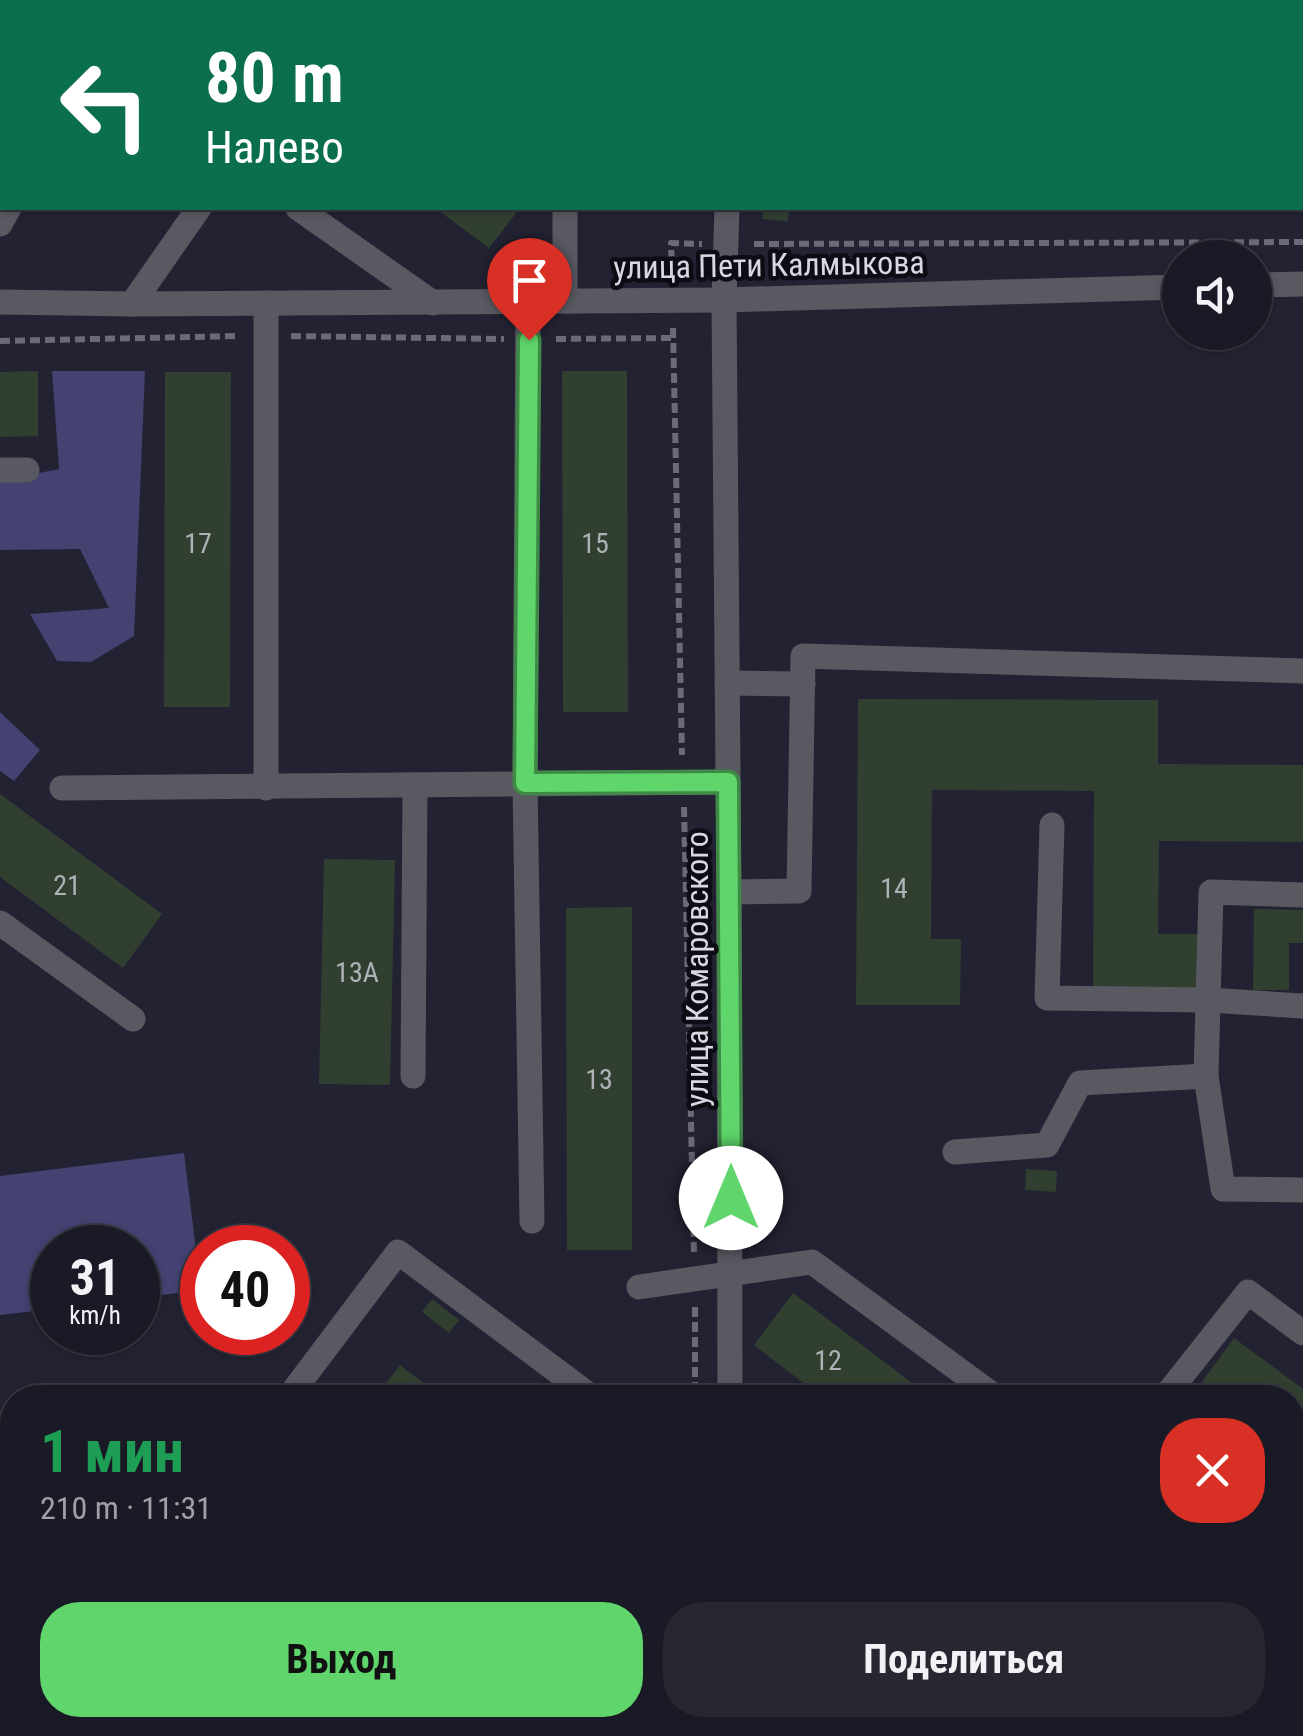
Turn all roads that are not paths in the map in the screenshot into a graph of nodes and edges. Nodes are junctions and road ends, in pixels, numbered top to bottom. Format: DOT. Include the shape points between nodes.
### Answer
graph roads {
  1 [pos="198,210"];
  2 [pos="301,210"];
  3 [pos="565,210"];
  4 [pos="728,210"];
  5 [pos="1303,284"];
  6 [pos="1272,285"];
  7 [pos="1162,288"];
  8 [pos="724,300"];
  9 [pos="528,301"];
  10 [pos="566,301"];
  11 [pos="0,302"];
  12 [pos="432,302"];
  13 [pos="132,304"];
  14 [pos="266,304"];
  15 [pos="0,470"];
  16 [pos="27,470"];
  17 [pos="1303,671"];
  18 [pos="727,682"];
  19 [pos="802,684"];
  20 [pos="728,782"];
  21 [pos="525,783"];
  22 [pos="415,785"];
  23 [pos="62,788"];
  24 [pos="266,788"];
  25 [pos="1052,824"];
  26 [pos="729,892"];
  27 [pos="1303,895"];
  28 [pos="0,924"];
  29 [pos="1208,1000"];
  30 [pos="1303,1006"];
  31 [pos="133,1019"];
  32 [pos="413,1076"];
  33 [pos="1206,1076"];
  34 [pos="955,1152"];
  35 [pos="1303,1190"];
  36 [pos="532,1220"];
  37 [pos="731,1274"];
  38 [pos="639,1287"];
  39 [pos="1303,1334"];
  40 [pos="298,1385"];
  41 [pos="576,1385"];
  42 [pos="730,1385"];
  43 [pos="978,1385"];
  44 [pos="1174,1385"];
  1 -- 13 [label="street"];
  2 -- 12 [label="street"];
  3 -- 10 [label="street"];
  4 -- 8 [label="street, улица Комаровского"];
  5 -- 6 [label="street"];
  7 -- 8 [label="street, улица Пети Калмыкова"];
  8 -- 10 [label="street, улица Пети Калмыкова"];
  8 -- 18 [label="street, улица Комаровского"];
  9 -- 10 [label="street, улица Пети Калмыкова"];
  9 -- 12 [label="street, улица Пети Калмыкова"];
  9 -- 21 [label="street"];
  11 -- 13 [label="street, улица Пети Калмыкова"];
  12 -- 14 [label="street, улица Пети Калмыкова"];
  13 -- 14 [label="street, улица Пети Калмыкова"];
  14 -- 24 [label="street"];
  15 -- 16 [label="street"];
  17 -- 19 [label="street" via="803,656"];
  18 -- 19 [label="street"];
  18 -- 20 [label="street, улица Комаровского"];
  19 -- 26 [label="street" via="798,891"];
  20 -- 21 [label="street"];
  20 -- 26 [label="street, улица Комаровского"];
  21 -- 22 [label="street"];
  21 -- 36 [label="street"];
  22 -- 24 [label="street"];
  22 -- 32 [label="street"];
  23 -- 24 [label="street"];
  25 -- 29 [label="street" via="1047,998"];
  26 -- 37 [label="street, улица Комаровского"];
  27 -- 29 [label="street" via="1212,892"];
  28 -- 31 [label="street"];
  29 -- 30 [label="street"];
  29 -- 33 [label="street"];
  33 -- 34 [label="street" via="1080,1083 1047,1145"];
  33 -- 35 [label="street" via="1223,1189"];
  37 -- 38 [label="street"];
  37 -- 42 [label="street, улица Комаровского"];
  37 -- 43 [label="street" via="812,1262"];
  39 -- 44 [label="street" via="1248,1292"];
  40 -- 41 [label="street" via="398,1252"];
}
